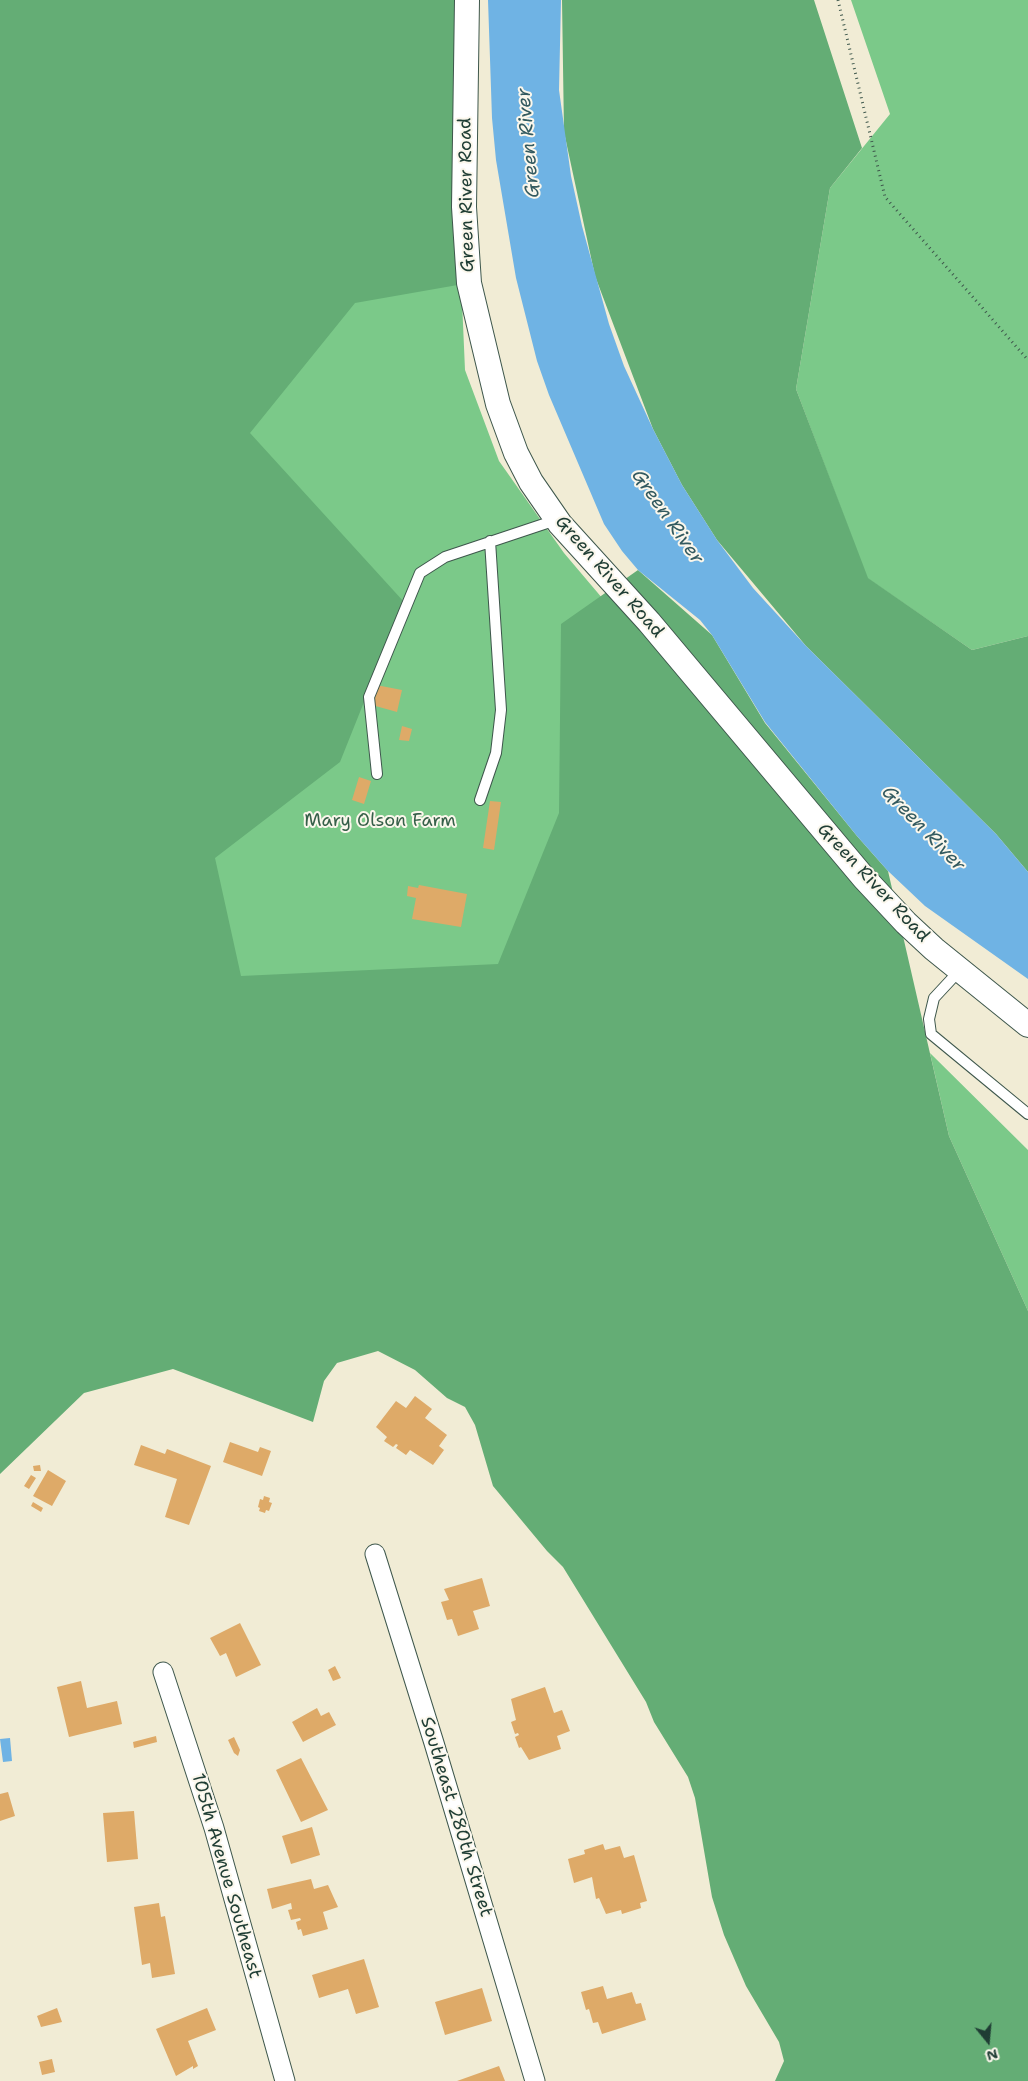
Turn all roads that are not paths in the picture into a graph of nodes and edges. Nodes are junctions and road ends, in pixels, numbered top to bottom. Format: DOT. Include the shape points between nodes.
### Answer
graph roads {
  1 [pos="467,0"];
  2 [pos="557,520"];
  3 [pos="490,542"];
  4 [pos="377,774"];
  5 [pos="480,800"];
  6 [pos="960,970"];
  7 [pos="1028,1025"];
  8 [pos="1028,1114"];
  9 [pos="375,1554"];
  10 [pos="163,1672"];
  11 [pos="285,2081"];
  12 [pos="535,2081"];
  1 -- 2 [label="street, Green River Road" via="464,206 469,283 498,404 516,453"];
  2 -- 3 [label="lane"];
  2 -- 6 [label="street, Green River Road" via="649,622 864,878 906,922"];
  3 -- 4 [label="lane" via="445,556 420,573 369,697"];
  3 -- 5 [label="lane" via="501,710 496,752"];
  6 -- 7 [label="street, Green River Road"];
  6 -- 8 [label="lane" via="934,998 929,1019 931,1034"];
  9 -- 12 [label="street, Southeast 280th Street"];
  10 -- 11 [label="street, 105th Avenue Southeast" via="214,1828"];
}
